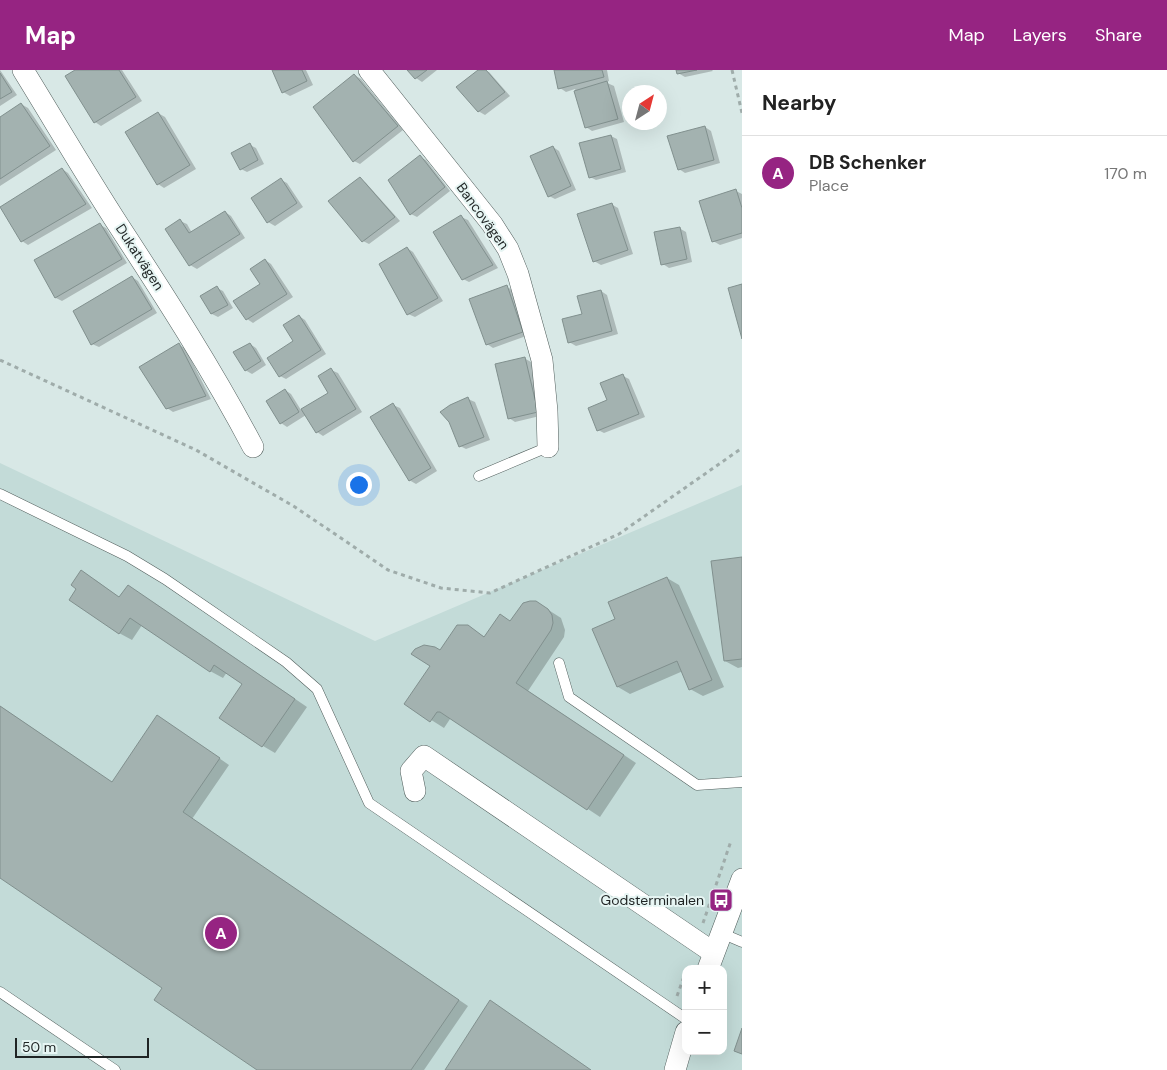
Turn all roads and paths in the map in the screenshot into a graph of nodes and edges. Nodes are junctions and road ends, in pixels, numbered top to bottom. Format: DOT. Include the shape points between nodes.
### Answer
graph roads {
  1 [pos="23,70"];
  2 [pos="369,70"];
  3 [pos="732,70"];
  4 [pos="742,113"];
  5 [pos="0,360"];
  6 [pos="253,447"];
  7 [pos="548,447"];
  8 [pos="742,448"];
  9 [pos="479,476"];
  10 [pos="0,494"];
  11 [pos="559,663"];
  12 [pos="742,782"];
  13 [pos="415,791"];
  14 [pos="731,841"];
  15 [pos="742,879"];
  16 [pos="696,941"];
  17 [pos="742,942"];
  18 [pos="715,952"];
  19 [pos="0,992"];
  20 [pos="682,1016"];
  21 [pos="682,1046"];
  22 [pos="115,1070"];
  23 [pos="675,1070"];
  1 -- 6 [label="street, Dukatvägen" via="164,294"];
  2 -- 7 [label="street, Bancovägen" via="492,224 508,249 542,360"];
  3 -- 4 [label="path"];
  5 -- 8 [label="path" via="196,450 295,507 388,570 441,588 490,593 620,534"];
  7 -- 9 [label="lane"];
  10 -- 20 [label="lane" via="127,556 286,662 317,689 369,802"];
  11 -- 12 [label="lane" via="569,697 697,784"];
  13 -- 16 [label="street" via="411,771 424,756"];
  14 -- 16 [label="path"];
  15 -- 18 [label="street"];
  16 -- 18 [label="street"];
  17 -- 18 [label="lane"];
  19 -- 22 [label="lane"];
  21 -- 23 [label="street"];
}
